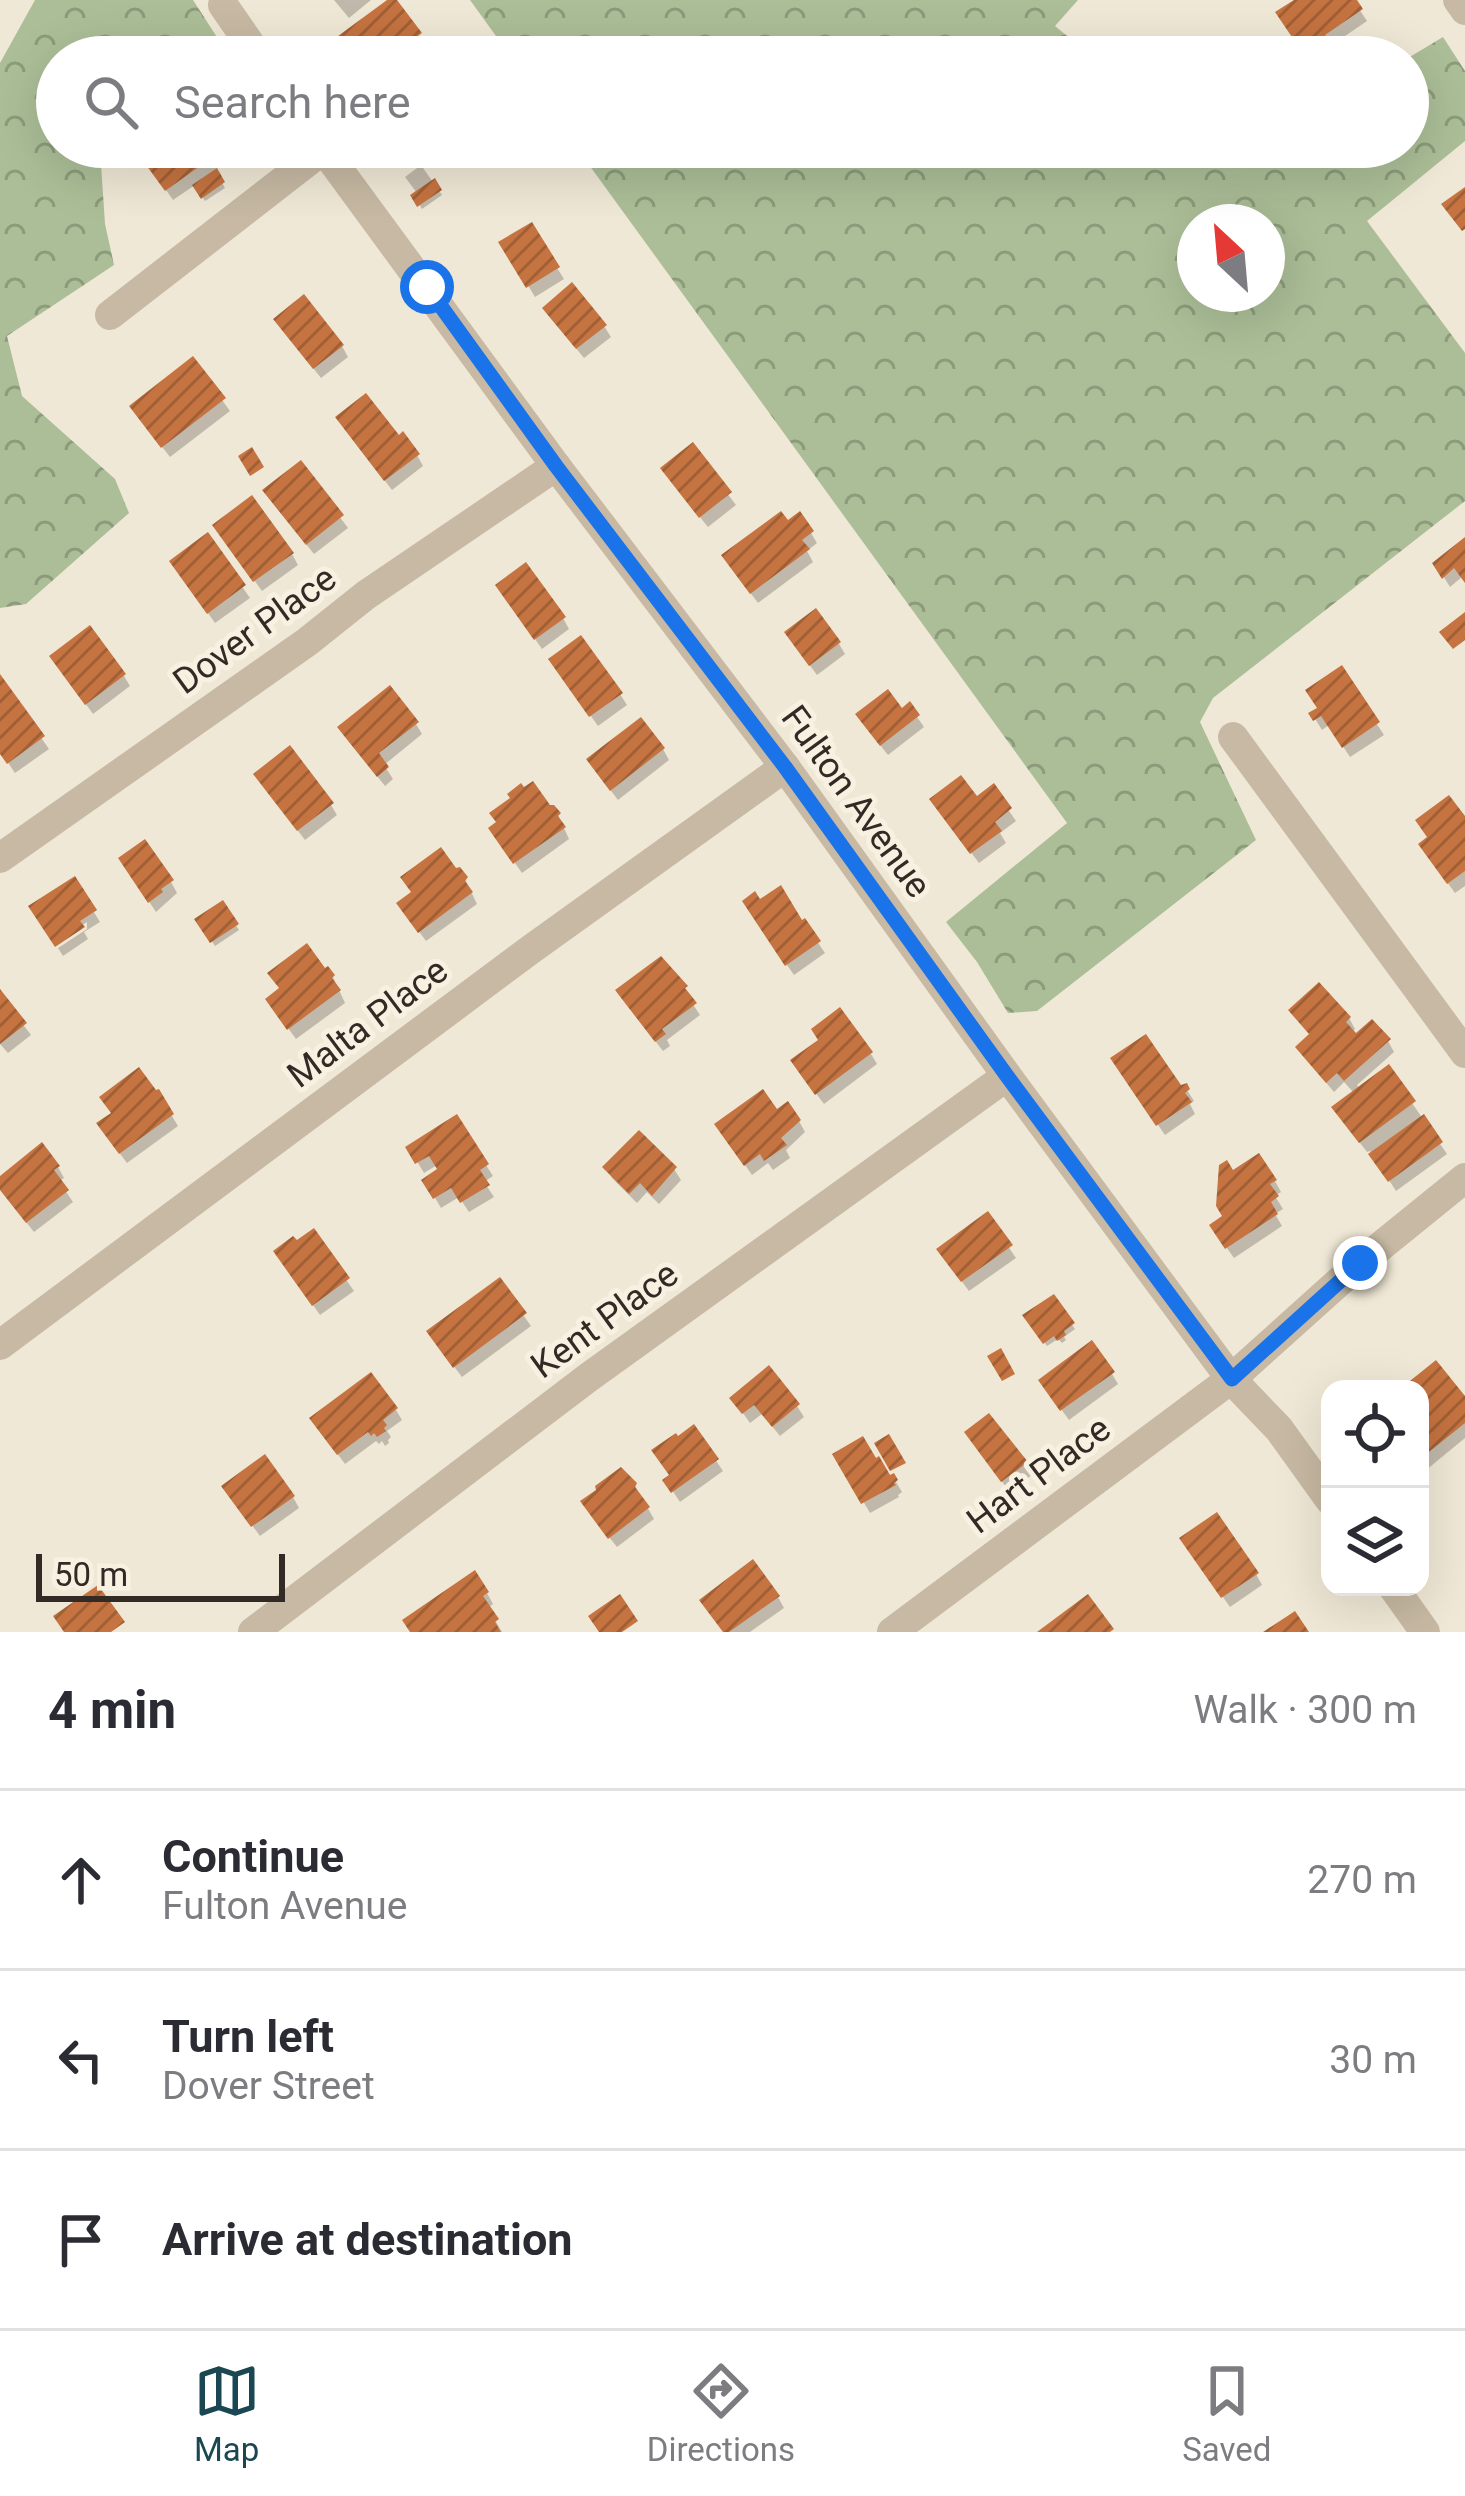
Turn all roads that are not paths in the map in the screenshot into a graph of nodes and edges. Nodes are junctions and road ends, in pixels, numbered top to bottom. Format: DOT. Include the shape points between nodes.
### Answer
graph roads {
  1 [pos="1457,0"];
  2 [pos="223,5"];
  3 [pos="1465,10"];
  4 [pos="245,36"];
  5 [pos="297,168"];
  6 [pos="338,168"];
  7 [pos="110,315"];
  8 [pos="556,466"];
  9 [pos="1233,737"];
  10 [pos="785,767"];
  11 [pos="0,858"];
  12 [pos="1465,1052"];
  13 [pos="1007,1076"];
  14 [pos="1465,1178"];
  15 [pos="0,1345"];
  16 [pos="1232,1379"];
  17 [pos="1321,1488"];
  18 [pos="1399,1596"];
  19 [pos="253,1632"];
  20 [pos="892,1632"];
  21 [pos="1425,1632"];
  1 -- 3 [label="street"];
  2 -- 4 [label="street"];
  5 -- 7 [label="street"];
  6 -- 8 [label="street, Fulton Avenue"];
  8 -- 10 [label="street, Fulton Avenue"];
  8 -- 11 [label="street, Dover Place"];
  9 -- 12 [label="street"];
  10 -- 13 [label="street, Fulton Avenue"];
  10 -- 15 [label="street, Malta Place"];
  13 -- 16 [label="street, Fulton Avenue"];
  13 -- 19 [label="street, Kent Place"];
  14 -- 16 [label="street, Hart Place"];
  16 -- 17 [label="street, Fulton Avenue"];
  16 -- 20 [label="street, Hart Place"];
  18 -- 21 [label="street"];
}
